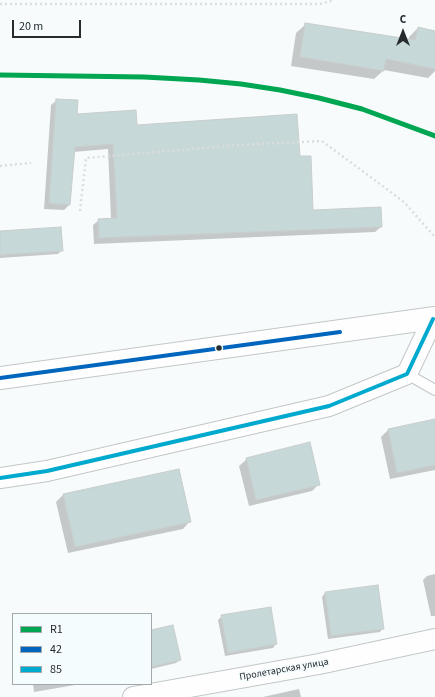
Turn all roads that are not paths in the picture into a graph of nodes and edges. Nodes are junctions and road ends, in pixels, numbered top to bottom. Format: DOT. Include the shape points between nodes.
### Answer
graph roads {
  1 [pos="434,318"];
  2 [pos="407,374"];
  3 [pos="0,378"];
  4 [pos="435,390"];
  5 [pos="0,478"];
  6 [pos="435,639"];
  7 [pos="133,697"];
  1 -- 2 [label="street"];
  1 -- 3 [label="main road"];
  2 -- 4 [label="lane"];
  2 -- 5 [label="street" via="329,406 47,471"];
  6 -- 7 [label="street, Пролетарская улица" via="319,664"];
}
